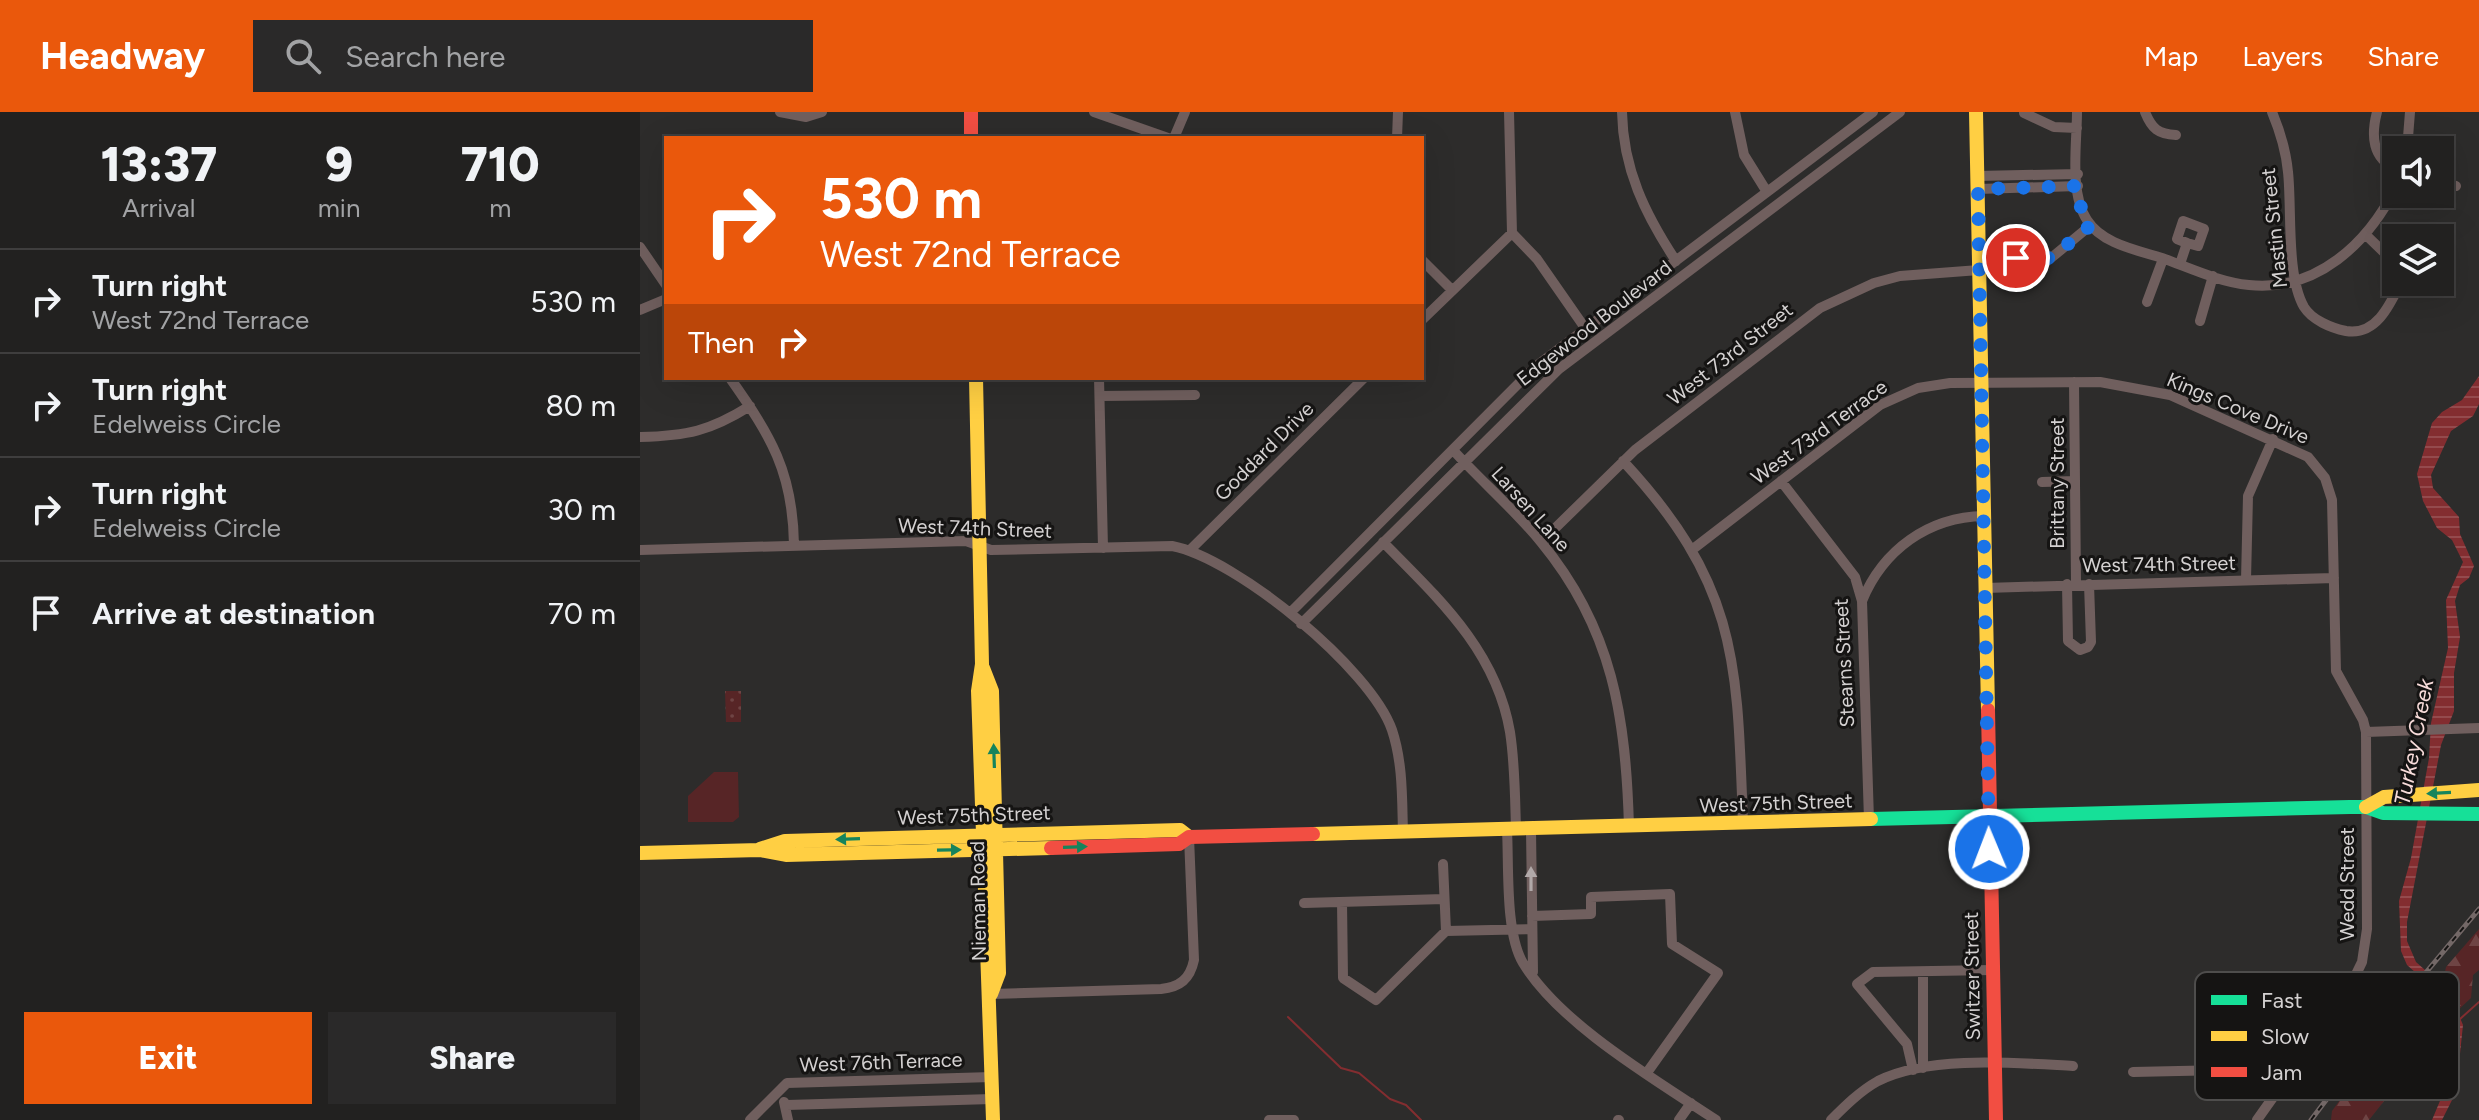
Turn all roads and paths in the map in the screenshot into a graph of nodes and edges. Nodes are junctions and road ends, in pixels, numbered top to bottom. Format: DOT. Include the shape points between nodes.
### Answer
graph roads {
  1 [pos="780,112"];
  2 [pos="822,112"];
  3 [pos="971,112"];
  4 [pos="1094,112"];
  5 [pos="1185,112"];
  6 [pos="1398,112"];
  7 [pos="1509,112"];
  8 [pos="1622,112"];
  9 [pos="1735,112"];
  10 [pos="1873,112"];
  11 [pos="1900,112"];
  12 [pos="1976,112"];
  13 [pos="2077,112"];
  14 [pos="2145,112"];
  15 [pos="2272,112"];
  16 [pos="2377,112"];
  17 [pos="2410,112"];
  18 [pos="2024,113"];
  19 [pos="2077,128"];
  20 [pos="2176,135"];
  21 [pos="971,136"];
  22 [pos="1165,136"];
  23 [pos="1172,136"];
  24 [pos="1397,136"];
  25 [pos="2408,136"];
  26 [pos="2382,161"];
  27 [pos="2078,174"];
  28 [pos="1978,182"];
  29 [pos="2078,186"];
  30 [pos="1767,192"];
  31 [pos="2383,208"];
  32 [pos="2091,225"];
  33 [pos="1512,233"];
  34 [pos="2366,235"];
  35 [pos="2187,243"];
  36 [pos="640,247"];
  37 [pos="2382,250"];
  38 [pos="2016,258"];
  39 [pos="2163,259"];
  40 [pos="1676,261"];
  41 [pos="1424,262"];
  42 [pos="2180,264"];
  43 [pos="1979,270"];
  44 [pos="2213,276"];
  45 [pos="2297,280"];
  46 [pos="664,282"];
  47 [pos="1452,290"];
  48 [pos="2393,296"];
  49 [pos="664,300"];
  50 [pos="2147,302"];
  51 [pos="640,310"];
  52 [pos="1424,318"];
  53 [pos="2200,321"];
  54 [pos="1585,328"];
  55 [pos="731,380"];
  56 [pos="976,380"];
  57 [pos="1099,380"];
  58 [pos="1362,380"];
  59 [pos="2074,382"];
  60 [pos="1981,383"];
  61 [pos="1195,395"];
  62 [pos="1100,396"];
  63 [pos="750,406"];
  64 [pos="640,437"];
  65 [pos="2273,439"];
  66 [pos="1453,450"];
  67 [pos="1463,461"];
  68 [pos="1623,461"];
  69 [pos="1781,481"];
  70 [pos="2075,481"];
  71 [pos="2042,482"];
  72 [pos="1984,516"];
  73 [pos="1383,542"];
  74 [pos="1541,542"];
  75 [pos="794,545"];
  76 [pos="979,547"];
  77 [pos="1103,548"];
  78 [pos="1693,549"];
  79 [pos="640,550"];
  80 [pos="1190,550"];
  81 [pos="2334,578"];
  82 [pos="2246,580"];
  83 [pos="2072,584"];
  84 [pos="2089,584"];
  85 [pos="1985,588"];
  86 [pos="1862,601"];
  87 [pos="1290,613"];
  88 [pos="1301,624"];
  89 [pos="2479,728"];
  90 [pos="2366,732"];
  91 [pos="2479,790"];
  92 [pos="2366,807"];
  93 [pos="2479,814"];
  94 [pos="1989,817"];
  95 [pos="1869,820"];
  96 [pos="1743,824"];
  97 [pos="1629,827"];
  98 [pos="1518,830"];
  99 [pos="1403,833"];
  100 [pos="1189,837"];
  101 [pos="990,842"];
  102 [pos="640,853"];
  103 [pos="1443,864"];
  104 [pos="1444,899"];
  105 [pos="1342,902"];
  106 [pos="1304,903"];
  107 [pos="1532,916"];
  108 [pos="1513,929"];
  109 [pos="1532,929"];
  110 [pos="1446,931"];
  111 [pos="1992,970"];
  112 [pos="1533,972"];
  113 [pos="1923,972"];
  114 [pos="2357,972"];
  115 [pos="991,994"];
  116 [pos="1995,1064"];
  117 [pos="2073,1066"];
  118 [pos="1918,1069"];
  119 [pos="2195,1071"];
  120 [pos="2133,1072"];
  121 [pos="1646,1074"];
  122 [pos="992,1077"];
  123 [pos="777,1095"];
  124 [pos="992,1099"];
  125 [pos="2271,1100"];
  126 [pos="1691,1103"];
  127 [pos="787,1105"];
  128 [pos="750,1120"];
  129 [pos="788,1120"];
  130 [pos="993,1120"];
  131 [pos="1269,1120"];
  132 [pos="1294,1120"];
  133 [pos="1679,1120"];
  134 [pos="1715,1120"];
  135 [pos="1831,1120"];
  136 [pos="1996,1120"];
  137 [pos="2257,1120"];
  1 -- 2 [label="street" via="806,117"];
  3 -- 21 [label="main road"];
  4 -- 22 [label="street"];
  5 -- 23 [label="street"];
  6 -- 24 [label="street"];
  7 -- 33 [label="street"];
  8 -- 40 [label="street" via="1635,186"];
  9 -- 30 [label="street" via="1744,155"];
  10 -- 30 [label="street, Edgewood Boulevard"];
  11 -- 67 [label="street, Edgewood Boulevard" via="1579,354"];
  12 -- 28 [label="main road, Switzer Street"];
  13 -- 19 [label="street"];
  14 -- 20 [label="street" via="2153,128"];
  15 -- 45 [label="street, Mastin Street" via="2288,169"];
  16 -- 26 [label="street" via="2375,150"];
  17 -- 25 [label="street"];
  18 -- 19 [label="street" via="2054,127"];
  19 -- 27 [label="street"];
  27 -- 28 [label="street"];
  27 -- 29 [label="street"];
  28 -- 29 [label="street"];
  28 -- 43 [label="main road, Switzer Street"];
  29 -- 32 [label="street" via="2081,208"];
  30 -- 40 [label="street, Edgewood Boulevard"];
  31 -- 34 [label="street"];
  32 -- 38 [label="street" via="2051,258"];
  32 -- 39 [label="street" via="2108,239"];
  33 -- 47 [label="street"];
  33 -- 54 [label="street"];
  34 -- 37 [label="street"];
  34 -- 45 [label="street" via="2326,268"];
  35 -- 42 [label="street"];
  36 -- 46 [label="street"];
  39 -- 42 [label="street"];
  39 -- 50 [label="street"];
  40 -- 54 [label="street, Edgewood Boulevard"];
  41 -- 47 [label="street"];
  42 -- 44 [label="street"];
  43 -- 60 [label="main road, Switzer Street"];
  43 -- 68 [label="street, West 73rd Street" via="1900,276 1843,295 1796,325"];
  44 -- 45 [label="street" via="2250,285"];
  44 -- 53 [label="street"];
  45 -- 48 [label="street, Mastin Street" via="2312,316 2344,331 2380,320"];
  47 -- 52 [label="street"];
  49 -- 51 [label="street"];
  54 -- 66 [label="street, Edgewood Boulevard" via="1535,367"];
  55 -- 63 [label="street"];
  56 -- 76 [label="main road, Nieman Road"];
  57 -- 62 [label="street"];
  58 -- 80 [label="street, Goddard Drive"];
  59 -- 60 [label="street, Kings Cove Drive"];
  59 -- 65 [label="street, Kings Cove Drive" via="2134,386 2170,395"];
  59 -- 70 [label="street, Brittany Street"];
  60 -- 69 [label="street, West 73rd Terrace" via="1928,386 1892,398"];
  60 -- 72 [label="main road, Switzer Street"];
  61 -- 62 [label="street"];
  62 -- 77 [label="street"];
  63 -- 64 [label="street" via="691,434"];
  63 -- 75 [label="street" via="783,466"];
  65 -- 81 [label="street, Kings Cove Drive" via="2308,457 2325,478 2332,500"];
  65 -- 82 [label="street" via="2248,496"];
  66 -- 67 [label="street, Larsen Lane"];
  66 -- 87 [label="street, Edgewood Boulevard"];
  67 -- 73 [label="street, Edgewood Boulevard"];
  67 -- 74 [label="street, Larsen Lane"];
  68 -- 74 [label="street, West 73rd Street"];
  68 -- 78 [label="street" via="1656,496"];
  69 -- 78 [label="street, West 73rd Terrace"];
  69 -- 86 [label="street, Stearns Street" via="1855,577"];
  70 -- 71 [label="street"];
  70 -- 83 [label="street, Brittany Street"];
  72 -- 85 [label="main road, Switzer Street"];
  72 -- 86 [label="street" via="1949,518 1917,533 1872,576"];
  73 -- 88 [label="street, Edgewood Boulevard"];
  73 -- 98 [label="street" via="1454,614 1490,671 1510,731"];
  74 -- 97 [label="street, Larsen Lane" via="1576,591 1607,658 1625,739"];
  75 -- 76 [label="street, West 74th Street" via="966,541"];
  75 -- 79 [label="street, West 74th Street"];
  76 -- 77 [label="street, West 74th Street"];
  76 -- 101 [label="main road, Nieman Road" via="978,691"];
  77 -- 80 [label="street, West 74th Street"];
  78 -- 96 [label="street" via="1721,611 1735,672"];
  80 -- 87 [label="street, West 74th Street" via="1214,559"];
  81 -- 82 [label="street, West 74th Street"];
  81 -- 90 [label="street, Kings Cove Drive" via="2336,671"];
  82 -- 84 [label="street, West 74th Street"];
  83 -- 84 [label="street, West 74th Street"];
  83 -- 84 [label="street, Brittany Street" via="2068,641 2080,650 2091,642"];
  83 -- 85 [label="street, West 74th Street"];
  85 -- 94 [label="main road, Switzer Street"];
  86 -- 95 [label="street, Stearns Street"];
  87 -- 88 [label="street, West 74th Street"];
  88 -- 99 [label="street, West 74th Street" via="1383,710 1399,755"];
  89 -- 90 [label="street"];
  90 -- 92 [label="street, Kings Cove Drive"];
  91 -- 92 [label="main road, West 75th Street, one-way" via="2384,797"];
  92 -- 93 [label="main road, West 75th Street" via="2399,814"];
  92 -- 94 [label="main road, West 75th Street"];
  92 -- 114 [label="street, Wedd Street" via="2367,929"];
  94 -- 95 [label="main road, West 75th Street"];
  94 -- 111 [label="main road, Switzer Street"];
  95 -- 96 [label="main road, West 75th Street"];
  96 -- 97 [label="main road, West 75th Street"];
  97 -- 98 [label="main road, West 75th Street"];
  98 -- 99 [label="main road, West 75th Street"];
  107 -- 98 [label="street, one-way"];
  98 -- 108 [label="street"];
  99 -- 100 [label="main road, West 75th Street"];
  100 -- 101 [label="main road, West 75th Street" via="1179,844"];
  100 -- 115 [label="street" via="1194,960 1188,976 1171,988"];
  101 -- 102 [label="main road, West 75th Street" via="785,841 760,850"];
  101 -- 115 [label="main road, Nieman Road" via="985,971"];
  103 -- 104 [label="street"];
  104 -- 105 [label="street"];
  104 -- 110 [label="street"];
  105 -- 106 [label="street"];
  105 -- 110 [label="street" via="1343,978 1376,1000"];
  107 -- 109 [label="street"];
  107 -- 121 [label="street" via="1591,914 1591,897 1670,894 1672,944 1718,973"];
  108 -- 109 [label="street"];
  108 -- 110 [label="street"];
  108 -- 112 [label="street" via="1523,963"];
  109 -- 112 [label="street"];
  111 -- 113 [label="street"];
  111 -- 116 [label="main road, Switzer Street"];
  112 -- 121 [label="street" via="1542,989 1572,1017"];
  113 -- 118 [label="street"];
  113 -- 118 [label="street" via="1873,972 1857,984 1907,1044"];
  115 -- 122 [label="main road, Nieman Road"];
  116 -- 117 [label="street"];
  116 -- 118 [label="street"];
  116 -- 136 [label="main road, Switzer Street"];
  118 -- 135 [label="street" via="1881,1079"];
  119 -- 120 [label="street"];
  121 -- 126 [label="street"];
  122 -- 123 [label="street, West 76th Terrace" via="787,1083"];
  122 -- 124 [label="main road, Nieman Road"];
  123 -- 127 [label="street, West 76th Terrace"];
  123 -- 128 [label="street, West 76th Terrace"];
  124 -- 127 [label="street, West 76th Terrace"];
  124 -- 130 [label="main road, Nieman Road"];
  125 -- 137 [label="street, Wedd Street"];
  126 -- 133 [label="street"];
  126 -- 134 [label="street"];
  127 -- 129 [label="street"];
  131 -- 132 [label="street"];
}
